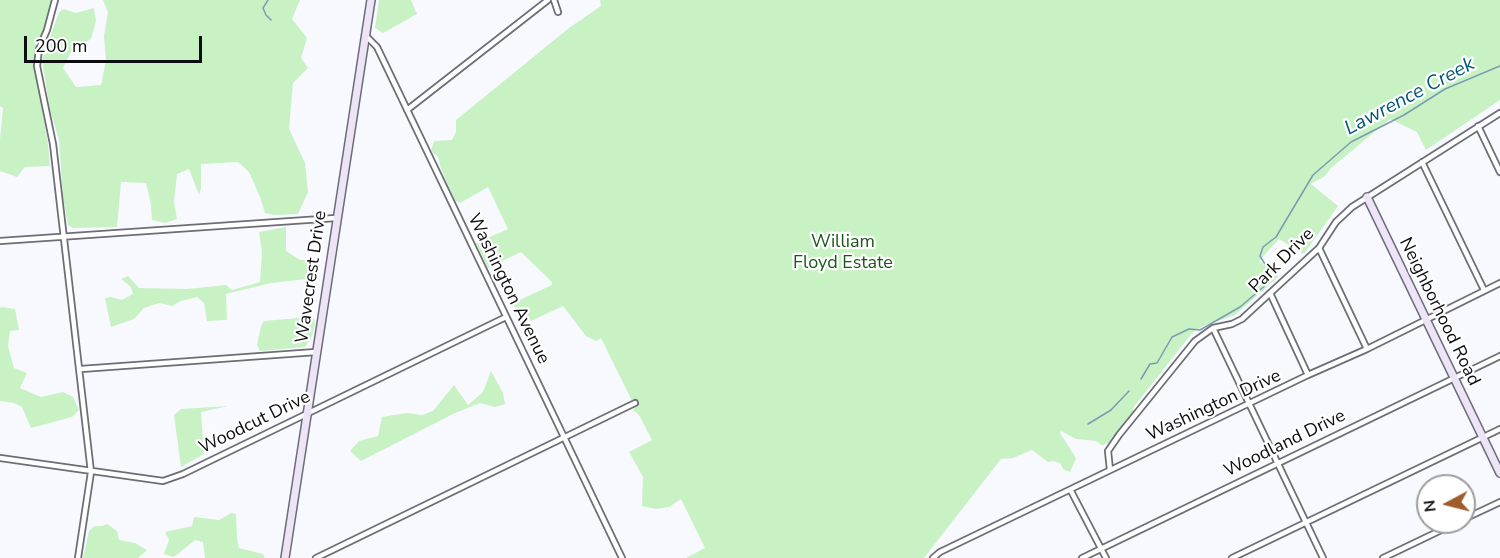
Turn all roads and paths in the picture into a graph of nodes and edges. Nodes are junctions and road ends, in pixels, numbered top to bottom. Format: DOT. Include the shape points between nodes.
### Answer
graph roads {
  1 [pos="56,0"];
  2 [pos="370,0"];
  3 [pos="548,0"];
  4 [pos="554,0"];
  5 [pos="558,12"];
  6 [pos="365,35"];
  7 [pos="407,110"];
  8 [pos="1500,113"];
  9 [pos="1478,126"];
  10 [pos="1422,162"];
  11 [pos="1500,172"];
  12 [pos="1367,197"];
  13 [pos="336,218"];
  14 [pos="63,236"];
  15 [pos="0,241"];
  16 [pos="1319,248"];
  17 [pos="1500,283"];
  18 [pos="1484,291"];
  19 [pos="1270,293"];
  20 [pos="506,317"];
  21 [pos="1425,320"];
  22 [pos="1213,328"];
  23 [pos="1367,349"];
  24 [pos="316,352"];
  25 [pos="1500,356"];
  26 [pos="81,369"];
  27 [pos="1308,375"];
  28 [pos="1454,378"];
  29 [pos="635,403"];
  30 [pos="1250,404"];
  31 [pos="307,413"];
  32 [pos="1500,429"];
  33 [pos="564,438"];
  34 [pos="1483,438"];
  35 [pos="0,458"];
  36 [pos="1277,463"];
  37 [pos="1110,470"];
  38 [pos="92,472"];
  39 [pos="1500,473"];
  40 [pos="1071,491"];
  41 [pos="1500,502"];
  42 [pos="1476,513"];
  43 [pos="1306,522"];
  44 [pos="1433,534"];
  45 [pos="1101,549"];
  46 [pos="620,557"];
  47 [pos="78,558"];
  48 [pos="285,558"];
  49 [pos="316,558"];
  50 [pos="933,558"];
  51 [pos="1082,558"];
  52 [pos="1106,558"];
  53 [pos="1232,558"];
  54 [pos="1323,558"];
  55 [pos="1383,558"];
  1 -- 14 [label="street" via="37,66 53,144"];
  2 -- 6 [label="street, Wavecrest Drive"];
  3 -- 7 [label="street"];
  4 -- 5 [label="street"];
  6 -- 7 [label="street, Washington Avenue" via="376,47"];
  6 -- 13 [label="street, Wavecrest Drive"];
  7 -- 20 [label="street, Washington Avenue"];
  8 -- 9 [label="street, Park Drive"];
  9 -- 10 [label="street, Park Drive"];
  9 -- 11 [label="street"];
  10 -- 12 [label="street, Park Drive"];
  10 -- 18 [label="street"];
  12 -- 16 [label="street, Park Drive" via="1336,222"];
  12 -- 21 [label="street, Neighborhood Road"];
  13 -- 14 [label="street"];
  13 -- 24 [label="street, Wavecrest Drive"];
  14 -- 15 [label="street"];
  14 -- 26 [label="street"];
  16 -- 19 [label="street, Park Drive"];
  16 -- 23 [label="street"];
  17 -- 18 [label="street, Washington Drive"];
  18 -- 21 [label="street, Washington Drive"];
  19 -- 22 [label="street, Park Drive" via="1242,319"];
  19 -- 27 [label="street"];
  20 -- 31 [label="street, Woodcut Drive"];
  20 -- 33 [label="street, Washington Avenue"];
  21 -- 23 [label="street, Washington Drive"];
  21 -- 28 [label="street, Neighborhood Road"];
  22 -- 30 [label="street"];
  22 -- 37 [label="street, Park Drive" via="1186,349 1119,435 1108,451"];
  23 -- 27 [label="street, Washington Drive"];
  24 -- 26 [label="street"];
  24 -- 31 [label="street, Wavecrest Drive"];
  25 -- 28 [label="street, Woodland Drive"];
  26 -- 38 [label="street"];
  27 -- 30 [label="street, Washington Drive"];
  28 -- 34 [label="street, Neighborhood Road"];
  28 -- 36 [label="street, Woodland Drive"];
  29 -- 33 [label="street"];
  30 -- 36 [label="street"];
  30 -- 37 [label="street, Washington Drive"];
  31 -- 38 [label="street, Woodcut Drive" via="163,481"];
  31 -- 48 [label="street, Wavecrest Drive"];
  32 -- 34 [label="street"];
  33 -- 46 [label="street, Washington Avenue"];
  33 -- 49 [label="street"];
  34 -- 39 [label="street, Neighborhood Road"];
  34 -- 43 [label="street"];
  35 -- 38 [label="street, Woodcut Drive"];
  36 -- 43 [label="street"];
  36 -- 45 [label="street, Woodland Drive"];
  37 -- 40 [label="street, Washington Drive"];
  38 -- 47 [label="street"];
  40 -- 45 [label="street"];
  40 -- 50 [label="street, Washington Drive"];
  41 -- 42 [label="street"];
  43 -- 53 [label="street"];
  43 -- 54 [label="street"];
  44 -- 55 [label="street"];
  45 -- 51 [label="street, Woodland Drive"];
  45 -- 52 [label="street"];
}
